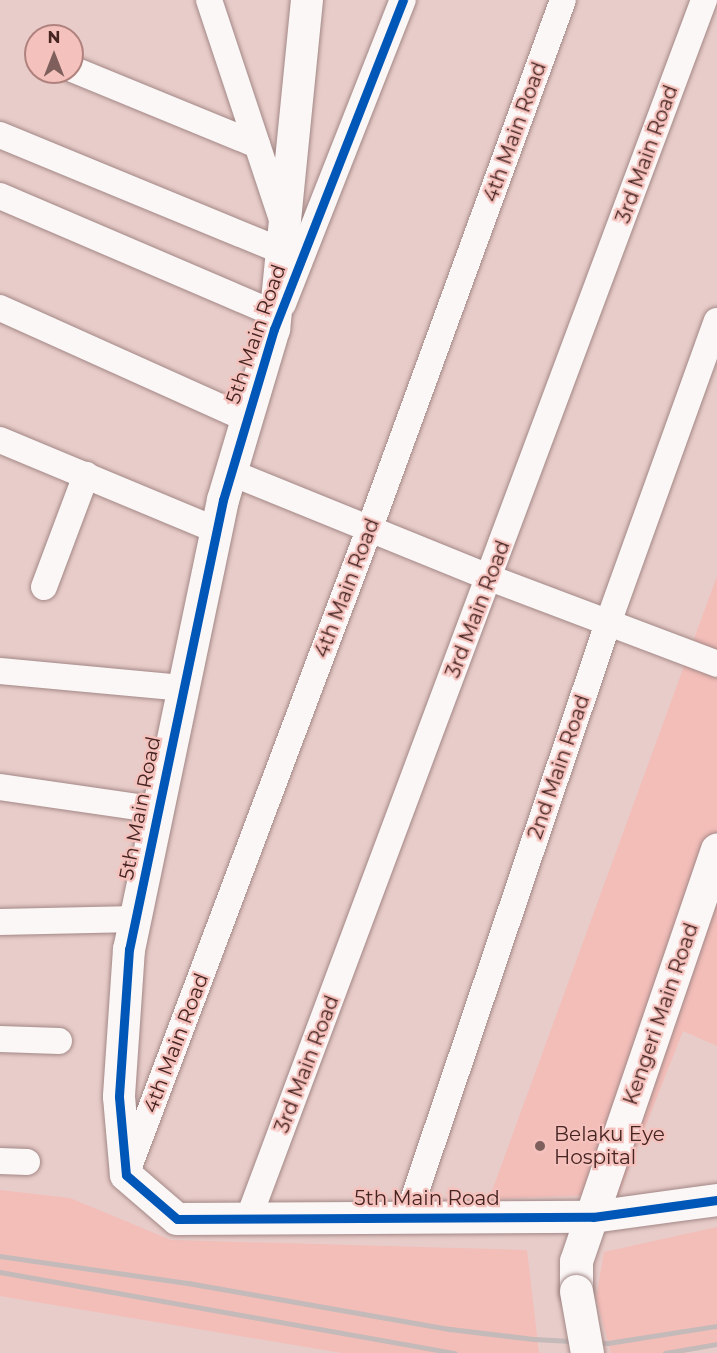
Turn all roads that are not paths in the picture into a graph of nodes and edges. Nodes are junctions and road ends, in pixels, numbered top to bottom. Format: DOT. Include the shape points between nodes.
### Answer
graph roads {
  1 [pos="210,0"];
  2 [pos="307,0"];
  3 [pos="403,0"];
  4 [pos="563,0"];
  5 [pos="704,0"];
  6 [pos="84,74"];
  7 [pos="0,135"];
  8 [pos="257,145"];
  9 [pos="0,196"];
  10 [pos="282,237"];
  11 [pos="0,308"];
  12 [pos="274,321"];
  13 [pos="717,321"];
  14 [pos="247,419"];
  15 [pos="0,440"];
  16 [pos="232,473"];
  17 [pos="86,475"];
  18 [pos="216,530"];
  19 [pos="369,530"];
  20 [pos="490,578"];
  21 [pos="44,587"];
  22 [pos="608,623"];
  23 [pos="717,664"];
  24 [pos="0,671"];
  25 [pos="182,688"];
  26 [pos="0,787"];
  27 [pos="158,810"];
  28 [pos="717,849"];
  29 [pos="135,919"];
  30 [pos="0,922"];
  31 [pos="0,1039"];
  32 [pos="60,1041"];
  33 [pos="0,1161"];
  34 [pos="27,1162"];
  35 [pos="126,1174"];
  36 [pos="717,1200"];
  37 [pos="408,1215"];
  38 [pos="592,1217"];
  39 [pos="249,1218"];
  40 [pos="587,1353"];
  1 -- 8 [label="street"];
  2 -- 10 [label="street"];
  3 -- 12 [label="street, 5th Main Road"];
  4 -- 19 [label="street, 4th Main Road"];
  5 -- 20 [label="street, 3rd Main Road"];
  6 -- 8 [label="street"];
  7 -- 10 [label="street"];
  8 -- 10 [label="street"];
  9 -- 12 [label="street"];
  10 -- 12 [label="street"];
  11 -- 14 [label="street"];
  12 -- 14 [label="street, 5th Main Road"];
  13 -- 22 [label="street, 2nd Main Road"];
  14 -- 16 [label="street, 5th Main Road"];
  15 -- 17 [label="street"];
  16 -- 18 [label="street, 5th Main Road"];
  16 -- 19 [label="street"];
  17 -- 18 [label="street"];
  17 -- 21 [label="street"];
  18 -- 25 [label="street, 5th Main Road"];
  19 -- 20 [label="street"];
  19 -- 35 [label="street, 4th Main Road"];
  20 -- 22 [label="street"];
  20 -- 39 [label="street, 3rd Main Road"];
  22 -- 23 [label="street"];
  22 -- 37 [label="street, 2nd Main Road"];
  24 -- 25 [label="street"];
  25 -- 27 [label="street, 5th Main Road"];
  26 -- 27 [label="street"];
  27 -- 29 [label="street, 5th Main Road"];
  28 -- 38 [label="main road, Kengeri Main Road"];
  29 -- 30 [label="street"];
  29 -- 35 [label="street, 5th Main Road" via="129,949 119,1097"];
  31 -- 32 [label="street"];
  33 -- 34 [label="street"];
  35 -- 39 [label="street, 5th Main Road" via="177,1219"];
  36 -- 38 [label="street, 5th Main Road"];
  37 -- 38 [label="street, 5th Main Road"];
  37 -- 39 [label="street, 5th Main Road"];
  38 -- 40 [label="main road, Kengeri Main Road, bridge" via="576,1261 576,1291"];
}
